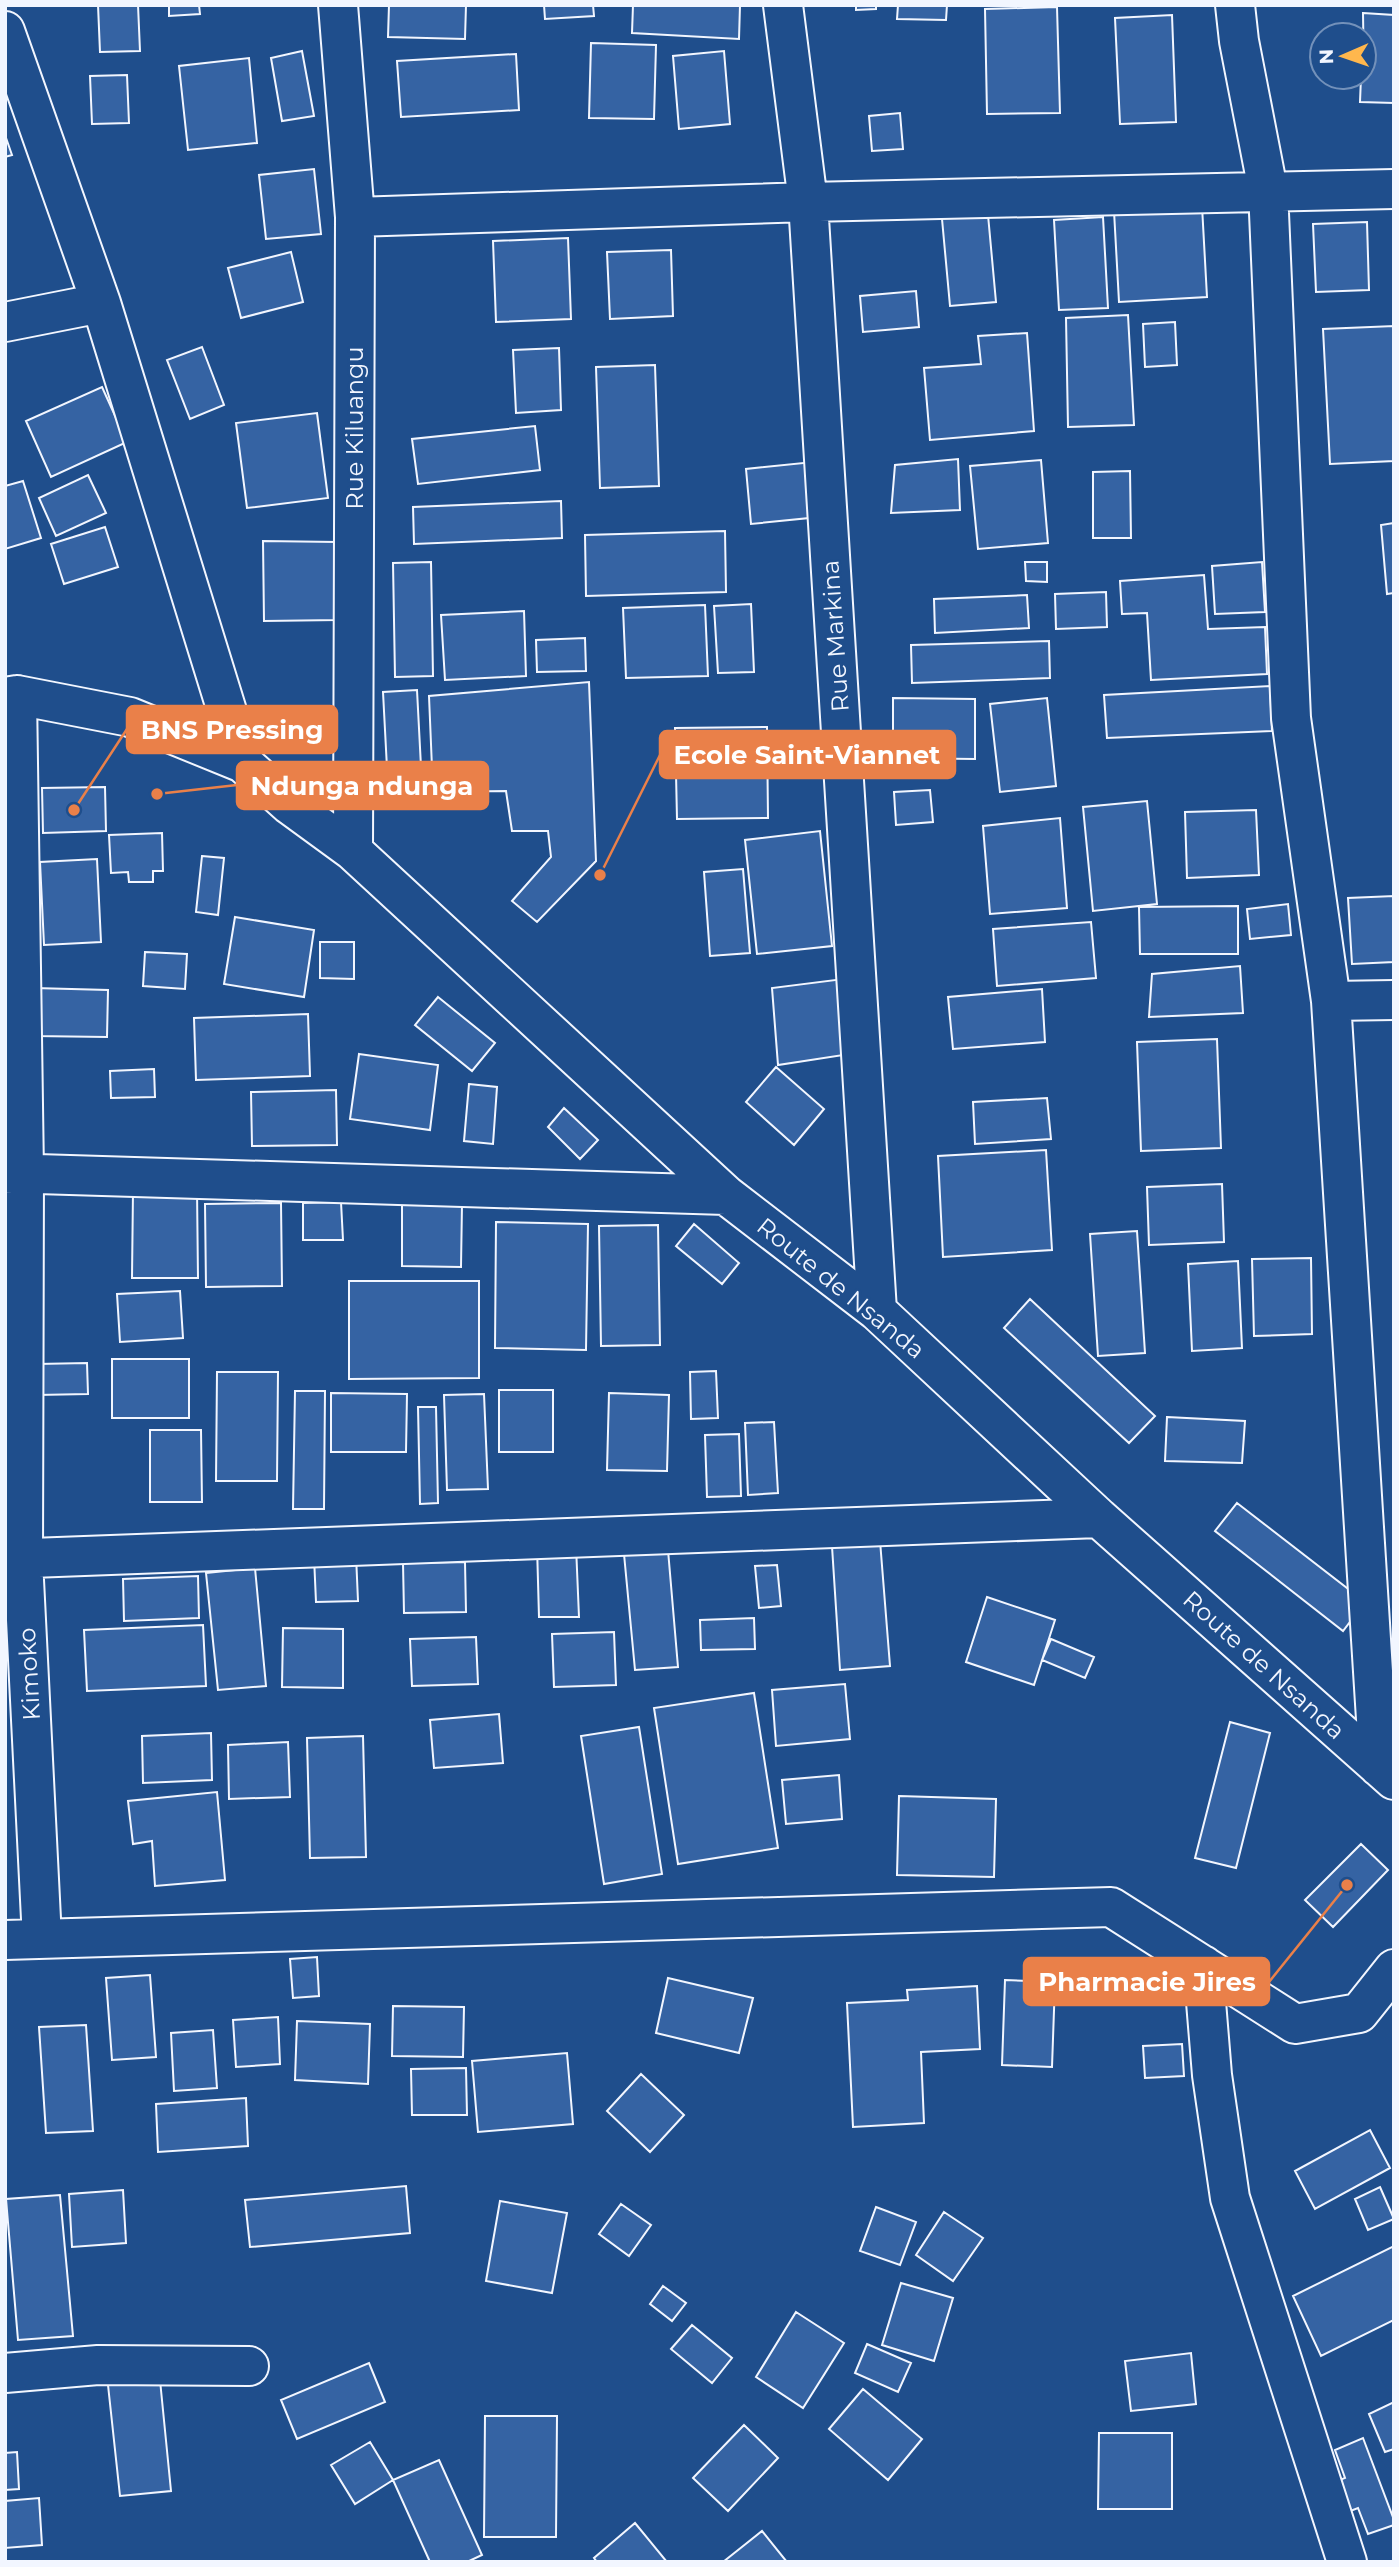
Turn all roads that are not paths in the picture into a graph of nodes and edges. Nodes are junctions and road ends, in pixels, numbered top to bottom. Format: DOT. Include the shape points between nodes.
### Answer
graph roads {
  1 [pos="338,5"];
  2 [pos="783,5"];
  3 [pos="1235,5"];
  4 [pos="5,31"];
  5 [pos="1394,189"];
  6 [pos="1268,190"];
  7 [pos="808,202"];
  8 [pos="355,217"];
  9 [pos="101,303"];
  10 [pos="5,321"];
  11 [pos="11,696"];
  12 [pos="243,763"];
  13 [pos="353,850"];
  14 [pos="1394,1000"];
  15 [pos="1331,1001"];
  16 [pos="15,1173"];
  17 [pos="726,1195"];
  18 [pos="877,1311"];
  19 [pos="1099,1518"];
  20 [pos="14,1559"];
  21 [pos="1386,1774"];
  22 [pos="24,1940"];
  23 [pos="1203,1965"];
  24 [pos="1394,1969"];
  25 [pos="249,2367"];
  26 [pos="5,2374"];
  27 [pos="1347,2562"];
  1 -- 8 [label="street, Rue Kiluangu"];
  2 -- 7 [label="street, Rue Markina"];
  3 -- 6 [label="street"];
  4 -- 9 [label="street"];
  5 -- 6 [label="street"];
  6 -- 7 [label="street"];
  6 -- 15 [label="street" via="1291,718"];
  7 -- 8 [label="street"];
  7 -- 18 [label="street, Rue Markina"];
  8 -- 13 [label="street, Rue Kiluangu"];
  9 -- 10 [label="street"];
  9 -- 12 [label="street"];
  11 -- 12 [label="street" via="130,717"];
  11 -- 16 [label="street, Kimoko"];
  12 -- 13 [label="street, Route de Nsanda" via="290,805"];
  13 -- 17 [label="street, Route de Nsanda"];
  14 -- 15 [label="street"];
  15 -- 21 [label="street"];
  16 -- 17 [label="street"];
  16 -- 20 [label="street, Kimoko"];
  17 -- 18 [label="street, Route de Nsanda"];
  18 -- 19 [label="street, Route de Nsanda"];
  19 -- 20 [label="street"];
  19 -- 21 [label="street, Route de Nsanda"];
  20 -- 22 [label="street, Kimoko"];
  22 -- 23 [label="street" via="1111,1907"];
  23 -- 24 [label="street" via="1295,2024 1359,2013"];
  23 -- 27 [label="street" via="1212,2075 1230,2198"];
  25 -- 26 [label="street" via="99,2365"];
}
